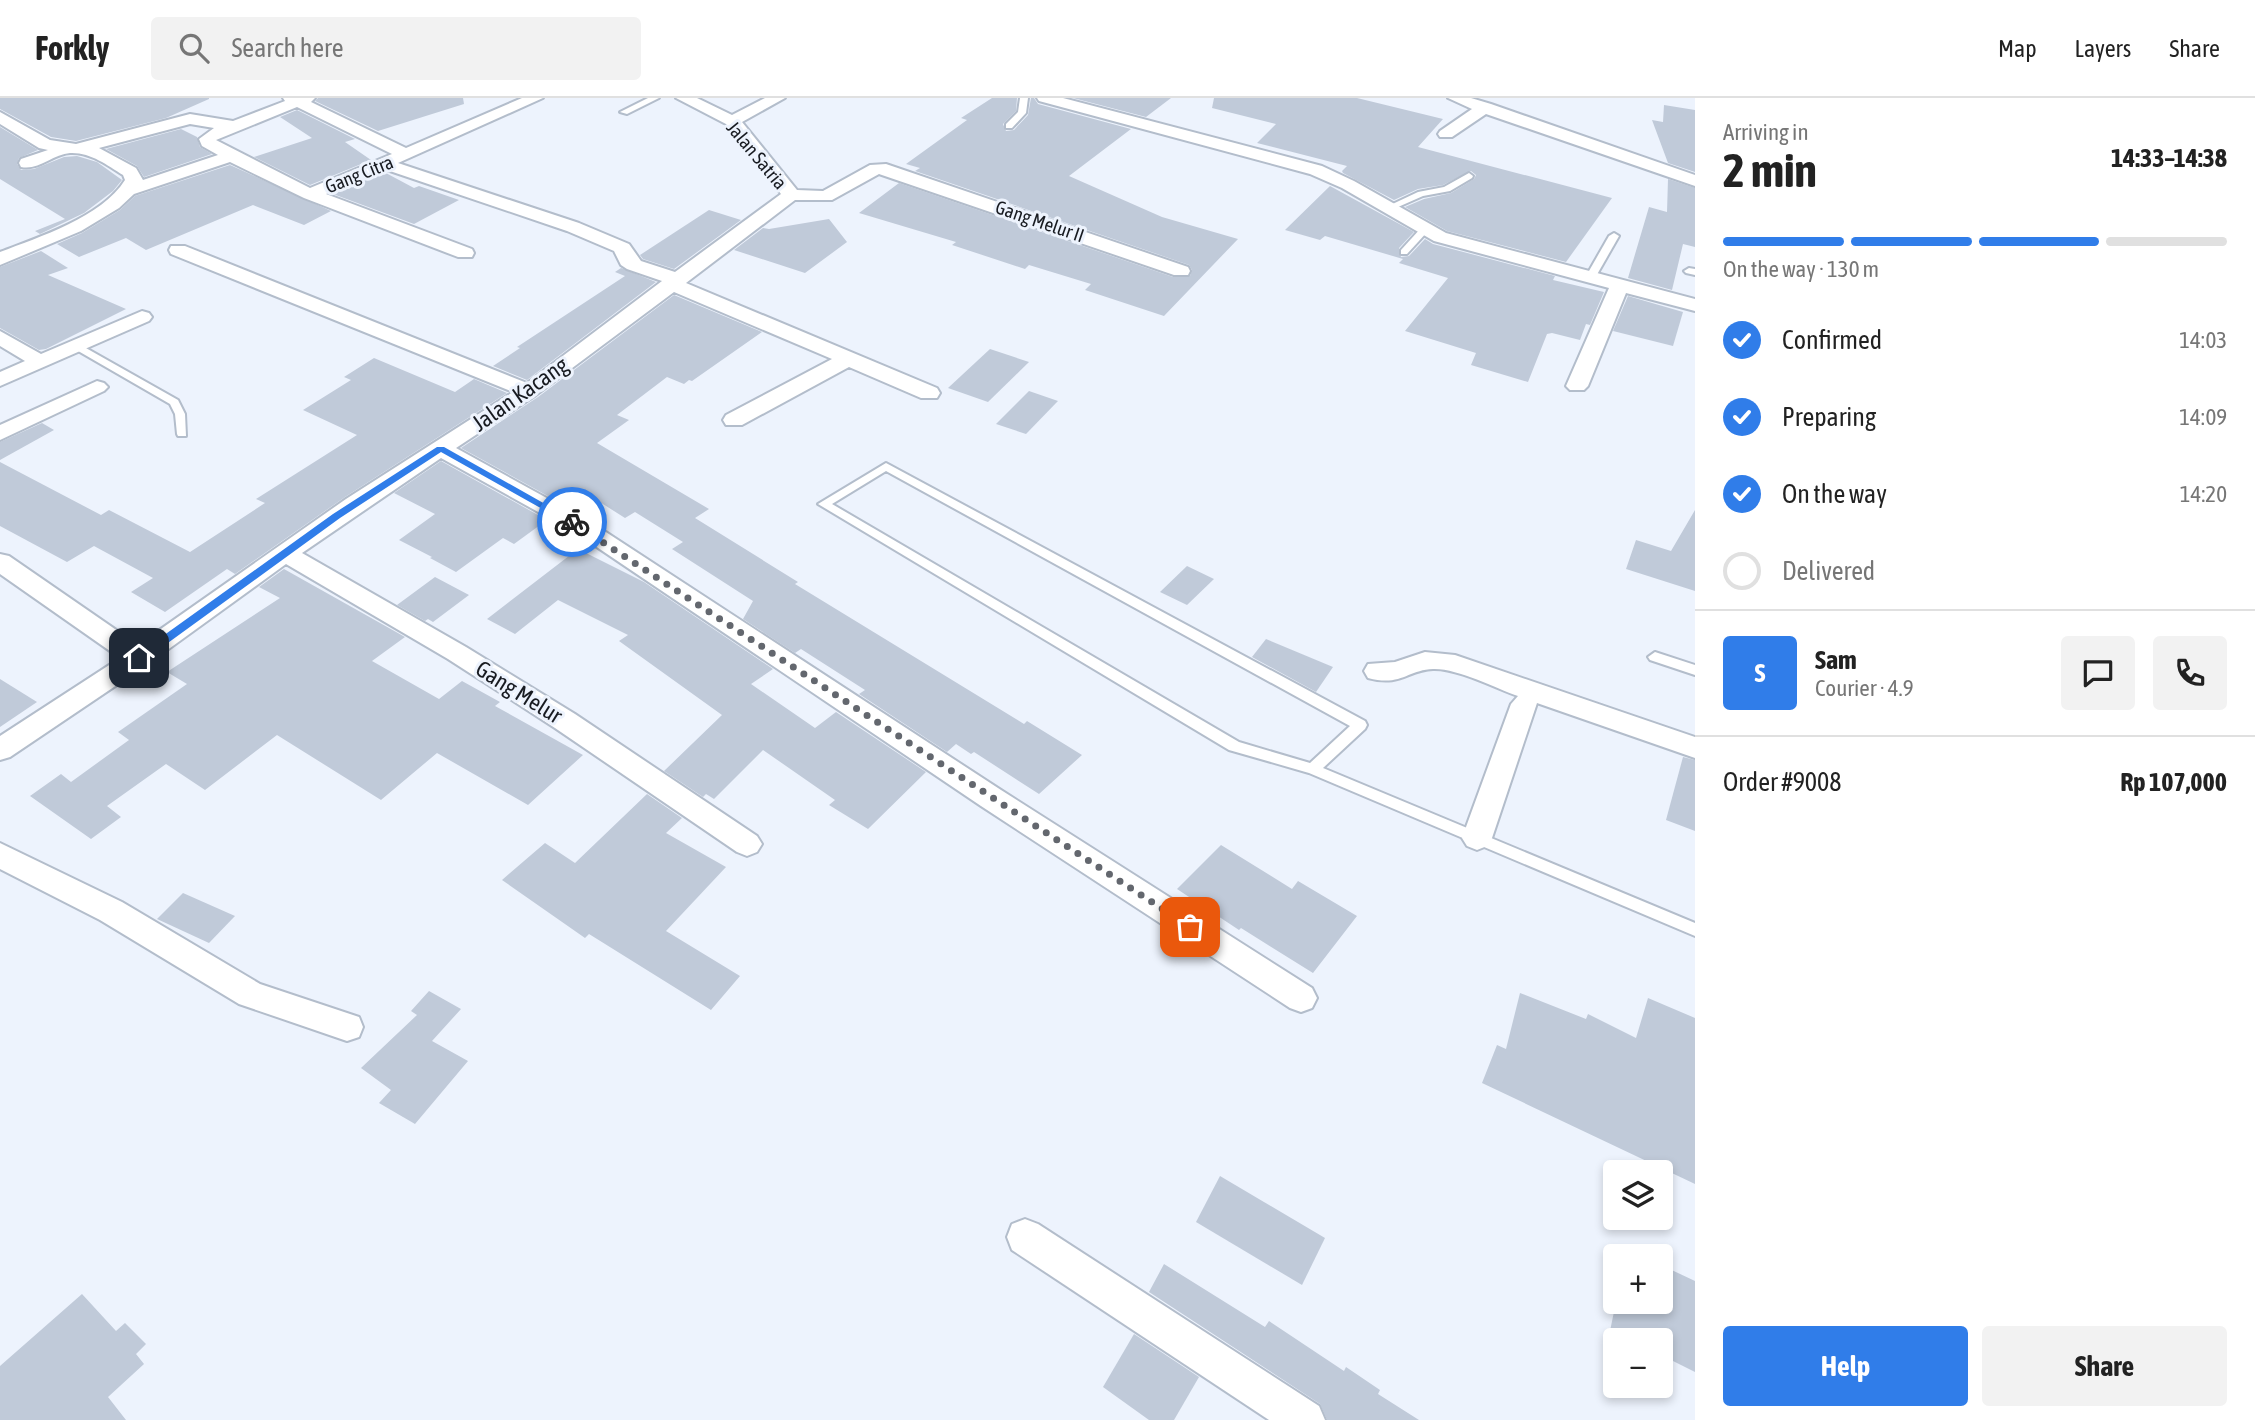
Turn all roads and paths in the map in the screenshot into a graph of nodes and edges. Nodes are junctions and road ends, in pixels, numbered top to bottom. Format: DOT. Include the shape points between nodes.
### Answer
graph roads {
  1 [pos="535,98"];
  2 [pos="655,98"];
  3 [pos="684,98"];
  4 [pos="777,98"];
  5 [pos="1024,98"];
  6 [pos="1048,98"];
  7 [pos="1456,98"];
  8 [pos="299,99"];
  9 [pos="643,100"];
  10 [pos="1485,107"];
  11 [pos="624,112"];
  12 [pos="0,117"];
  13 [pos="732,121"];
  14 [pos="236,126"];
  15 [pos="1009,126"];
  16 [pos="1446,134"];
  17 [pos="76,147"];
  18 [pos="406,154"];
  19 [pos="230,156"];
  20 [pos="27,163"];
  21 [pos="384,164"];
  22 [pos="1469,176"];
  23 [pos="1695,181"];
  24 [pos="129,190"];
  25 [pos="310,194"];
  26 [pos="791,195"];
  27 [pos="1386,209"];
  28 [pos="1424,230"];
  29 [pos="1614,236"];
  30 [pos="177,250"];
  31 [pos="1404,252"];
  32 [pos="465,253"];
  33 [pos="0,259"];
  34 [pos="1181,271"];
  35 [pos="1590,278"];
  36 [pos="673,281"];
  37 [pos="1619,286"];
  38 [pos="1695,305"];
  39 [pos="142,317"];
  40 [pos="0,337"];
  41 [pos="77,346"];
  42 [pos="848,359"];
  43 [pos="40,362"];
  44 [pos="0,380"];
  45 [pos="1577,386"];
  46 [pos="97,387"];
  47 [pos="528,391"];
  48 [pos="929,394"];
  49 [pos="734,420"];
  50 [pos="0,433"];
  51 [pos="182,434"];
  52 [pos="441,449"];
  53 [pos="284,553"];
  54 [pos="0,562"];
  55 [pos="1655,657"];
  56 [pos="139,658"];
  57 [pos="1695,670"];
  58 [pos="1377,671"];
  59 [pos="1524,704"];
  60 [pos="1695,748"];
  61 [pos="0,750"];
  62 [pos="1313,769"];
  63 [pos="1477,838"];
  64 [pos="747,844"];
  65 [pos="2,859"];
  66 [pos="1695,930"];
  67 [pos="1301,998"];
  68 [pos="347,1027"];
  69 [pos="1025,1237"];
  70 [pos="1305,1420"];
  1 -- 18 [label="street"];
  2 -- 9 [label="lane"];
  3 -- 13 [label="street, Jalan Satria"];
  4 -- 13 [label="street"];
  5 -- 15 [label="lane" via="1022,113"];
  6 -- 27 [label="street" via="1316,170 1356,187"];
  7 -- 10 [label="street"];
  8 -- 14 [label="street"];
  8 -- 18 [label="street, Gang Citra"];
  9 -- 11 [label="lane"];
  10 -- 16 [label="street"];
  10 -- 23 [label="street"];
  12 -- 17 [label="street" via="39,141"];
  13 -- 26 [label="street, Jalan Satria"];
  14 -- 17 [label="street" via="190,119"];
  14 -- 19 [label="street" via="207,139"];
  17 -- 20 [label="street"];
  17 -- 24 [label="street" via="98,153 130,172 134,180"];
  18 -- 21 [label="street, Gang Citra"];
  19 -- 24 [label="street"];
  19 -- 25 [label="street"];
  21 -- 25 [label="street, Gang Citra"];
  21 -- 36 [label="street" via="573,227 622,248 634,265"];
  22 -- 27 [label="lane"];
  24 -- 33 [label="street" via="92,218"];
  25 -- 32 [label="street"];
  26 -- 34 [label="street, Gang Melur II" via="826,196 876,169 899,172"];
  26 -- 36 [label="street, Jalan Kacang"];
  27 -- 28 [label="street"];
  28 -- 31 [label="lane"];
  28 -- 35 [label="street"];
  29 -- 35 [label="lane"];
  30 -- 47 [label="street"];
  35 -- 37 [label="street"];
  36 -- 42 [label="street"];
  36 -- 47 [label="street, Jalan Kacang"];
  37 -- 38 [label="street"];
  37 -- 45 [label="street"];
  39 -- 41 [label="street"];
  40 -- 43 [label="street"];
  41 -- 43 [label="street"];
  41 -- 51 [label="lane" via="174,402"];
  42 -- 48 [label="street"];
  42 -- 49 [label="street"];
  43 -- 44 [label="street"];
  46 -- 50 [label="street"];
  47 -- 52 [label="street, Jalan Kacang"];
  52 -- 53 [label="street, Jalan Kacang"];
  52 -- 67 [label="street" via="584,528"];
  53 -- 56 [label="street, Jalan Kacang"];
  53 -- 64 [label="street, Gang Melur" via="457,653"];
  54 -- 56 [label="street"];
  55 -- 57 [label="lane"];
  56 -- 61 [label="street, Jalan Kacang"];
  58 -- 60 [label="street" via="1393,674 1429,658 1446,661"];
  59 -- 63 [label="street"];
  62 -- 62 [label="lane" via="1234,746 824,504 886,466 1360,725"];
  62 -- 63 [label="lane"];
  63 -- 66 [label="lane"];
  65 -- 68 [label="street" via="111,911 250,995"];
  69 -- 70 [label="street"];
}
